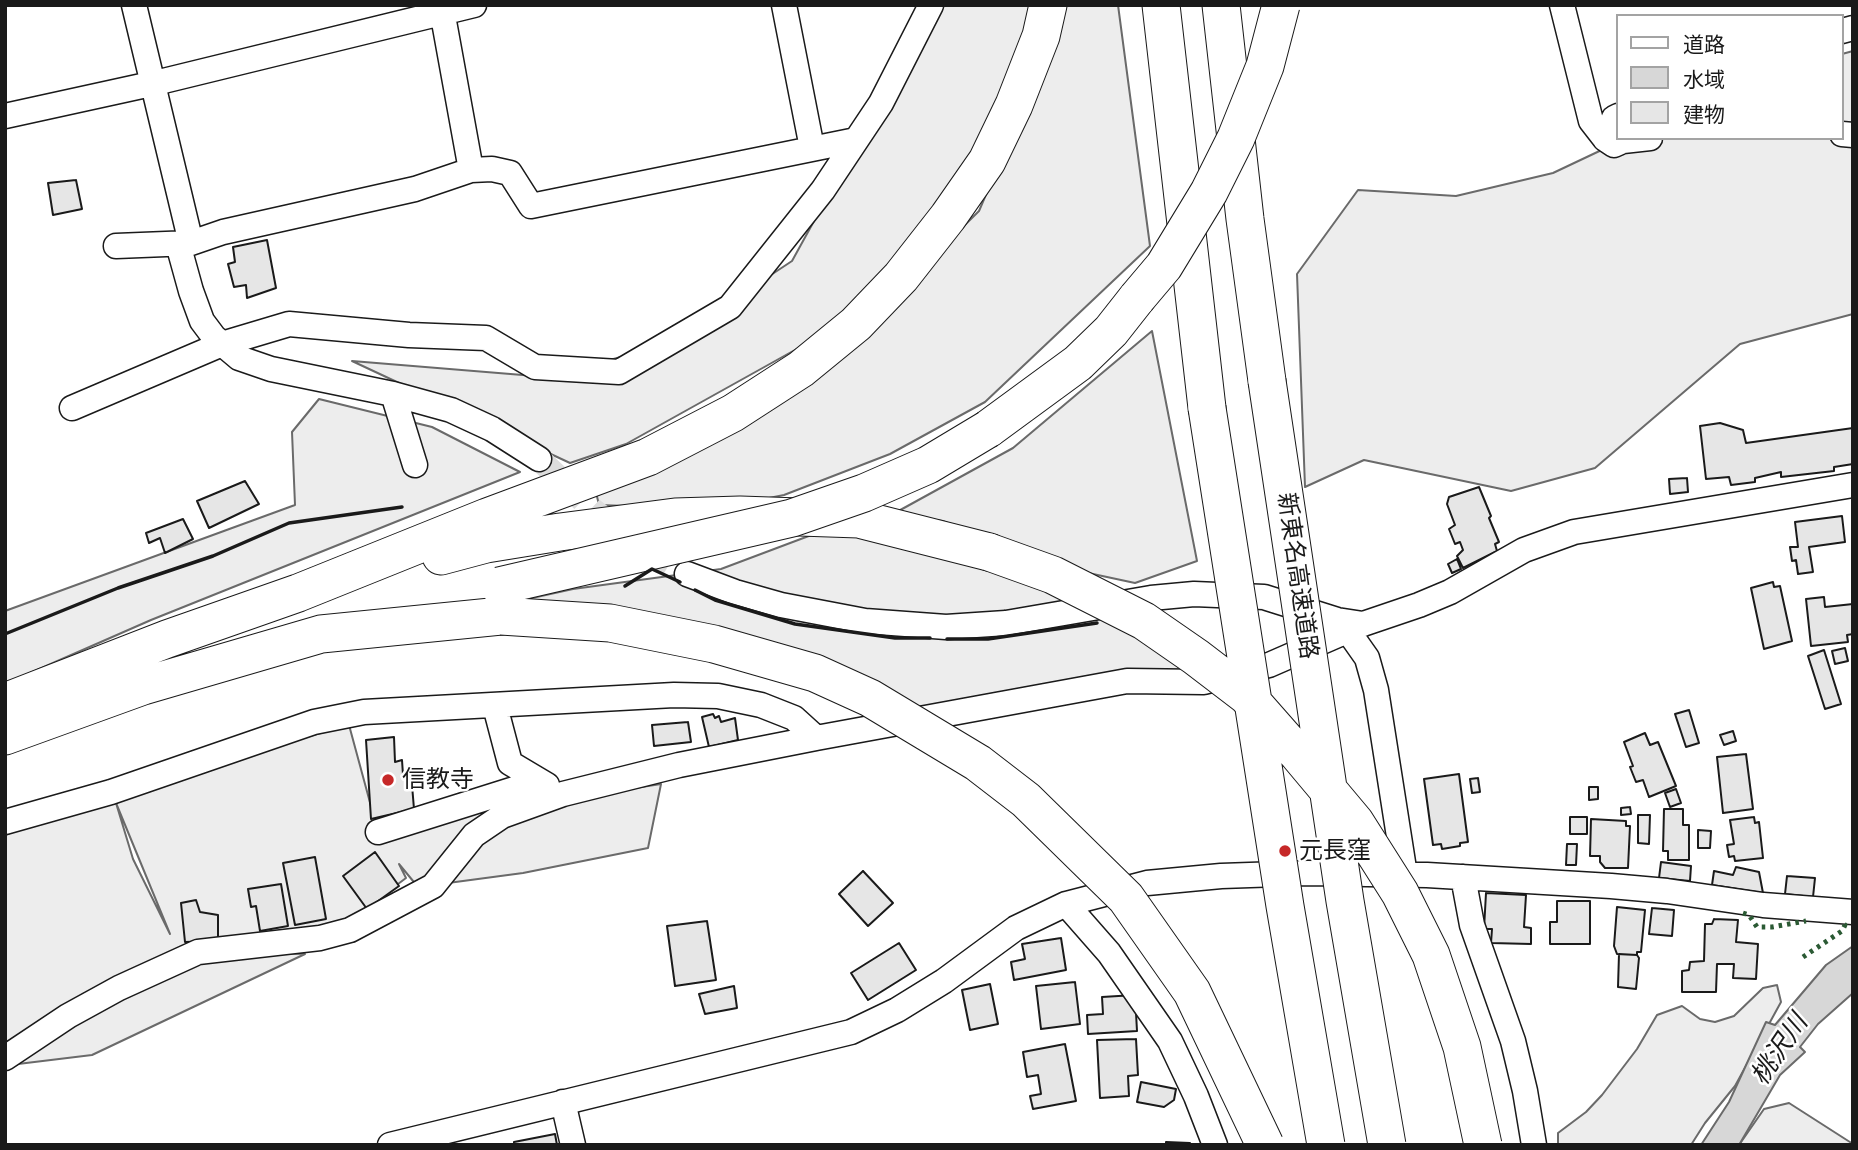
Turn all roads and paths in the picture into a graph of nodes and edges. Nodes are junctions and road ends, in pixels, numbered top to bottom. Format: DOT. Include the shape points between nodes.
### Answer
graph roads {
  1 [pos="134,5"];
  2 [pos="474,5"];
  3 [pos="784,5"];
  4 [pos="931,5"];
  5 [pos="1048,5"];
  6 [pos="1161,5"];
  7 [pos="1221,5"];
  8 [pos="1281,5"];
  9 [pos="1562,5"];
  10 [pos="442,9"];
  11 [pos="151,84"];
  12 [pos="5,116"];
  13 [pos="1616,117"];
  14 [pos="1605,139"];
  15 [pos="856,140"];
  16 [pos="1632,140"];
  17 [pos="812,148"];
  18 [pos="471,170"];
  19 [pos="191,243"];
  20 [pos="116,246"];
  21 [pos="222,344"];
  22 [pos="393,394"];
  23 [pos="72,408"];
  24 [pos="539,459"];
  25 [pos="415,465"];
  26 [pos="1853,485"];
  27 [pos="687,574"];
  28 [pos="298,593"];
  29 [pos="500,601"];
  30 [pos="1356,628"];
  31 [pos="5,702"];
  32 [pos="495,706"];
  33 [pos="5,736"];
  34 [pos="816,738"];
  35 [pos="540,781"];
  36 [pos="563,794"];
  37 [pos="5,821"];
  38 [pos="379,832"];
  39 [pos="1405,875"];
  40 [pos="1462,877"];
  41 [pos="1066,904"];
  42 [pos="1853,912"];
  43 [pos="5,1058"];
  44 [pos="563,1102"];
  45 [pos="390,1145"];
  46 [pos="573,1145"];
  47 [pos="1215,1145"];
  48 [pos="1265,1145"];
  49 [pos="1326,1145"];
  50 [pos="1387,1145"];
  51 [pos="1483,1145"];
  52 [pos="1534,1145"];
  1 -- 11 [label="street"];
  2 -- 10 [label="street"];
  3 -- 17 [label="street"];
  4 -- 15 [label="street" via="881,103"];
  5 -- 28 [label="highway" via="1014,105 987,161 901,277 856,324 801,369 733,413 648,457"];
  6 -- 49 [label="highway, bridge" via="1208,408"];
  7 -- 50 [label="highway, 新東名高速道路, bridge" via="1268,381 1345,901"];
  8 -- 29 [label="highway, bridge" via="1265,66 1209,192 1164,266 1078,363 988,429 928,465 864,493"];
  9 -- 14 [label="street" via="1591,121"];
  10 -- 11 [label="street"];
  10 -- 18 [label="street"];
  11 -- 12 [label="street"];
  11 -- 19 [label="street"];
  13 -- 14 [label="street"];
  14 -- 16 [label="street" via="1614,145"];
  15 -- 17 [label="street"];
  15 -- 21 [label="street" via="823,190 730,307 618,372 535,367 486,338 289,324"];
  17 -- 18 [label="street" via="531,206 510,173"];
  18 -- 19 [label="street" via="415,189"];
  19 -- 20 [label="street"];
  19 -- 21 [label="street" via="178,244 191,291 202,321"];
  21 -- 22 [label="street" via="240,358 271,369"];
  21 -- 23 [label="street"];
  22 -- 24 [label="street" via="451,410"];
  22 -- 25 [label="street"];
  26 -- 30 [label="street" via="1574,532 1524,550 1450,592"];
  27 -- 30 [label="street" via="780,605 865,621 933,626 1006,624 1194,594 1264,597"];
  28 -- 31 [label="highway"];
  28 -- 51 [label="highway, bridge" via="486,544 675,517 740,515 859,519 989,552 1053,575 1144,621 1247,696 1354,822 1431,955 1462,1047"];
  29 -- 33 [label="highway" via="321,634 143,687"];
  29 -- 48 [label="highway, bridge" via="714,644 815,673 870,698 978,763 1026,800 1126,898 1192,992"];
  30 -- 34 [label="street" via="1269,665 1204,682 1127,681"];
  30 -- 39 [label="street" via="1376,690"];
  32 -- 34 [label="street" via="718,696 794,718"];
  32 -- 35 [label="street" via="510,763"];
  32 -- 37 [label="street" via="364,712 314,722 111,792"];
  34 -- 36 [label="street"];
  35 -- 36 [label="street"];
  35 -- 38 [label="street"];
  36 -- 43 [label="street" via="502,816 474,835 433,886 350,930 320,938 198,952 68,1016"];
  39 -- 40 [label="street"];
  39 -- 41 [label="street" via="1308,873 1147,883"];
  40 -- 42 [label="street" via="1667,891"];
  40 -- 52 [label="street" via="1472,925 1513,1041"];
  41 -- 44 [label="street" via="1016,928 944,981 851,1032"];
  41 -- 47 [label="street" via="1109,953 1170,1041"];
  44 -- 45 [label="street"];
  44 -- 46 [label="street"];
}
